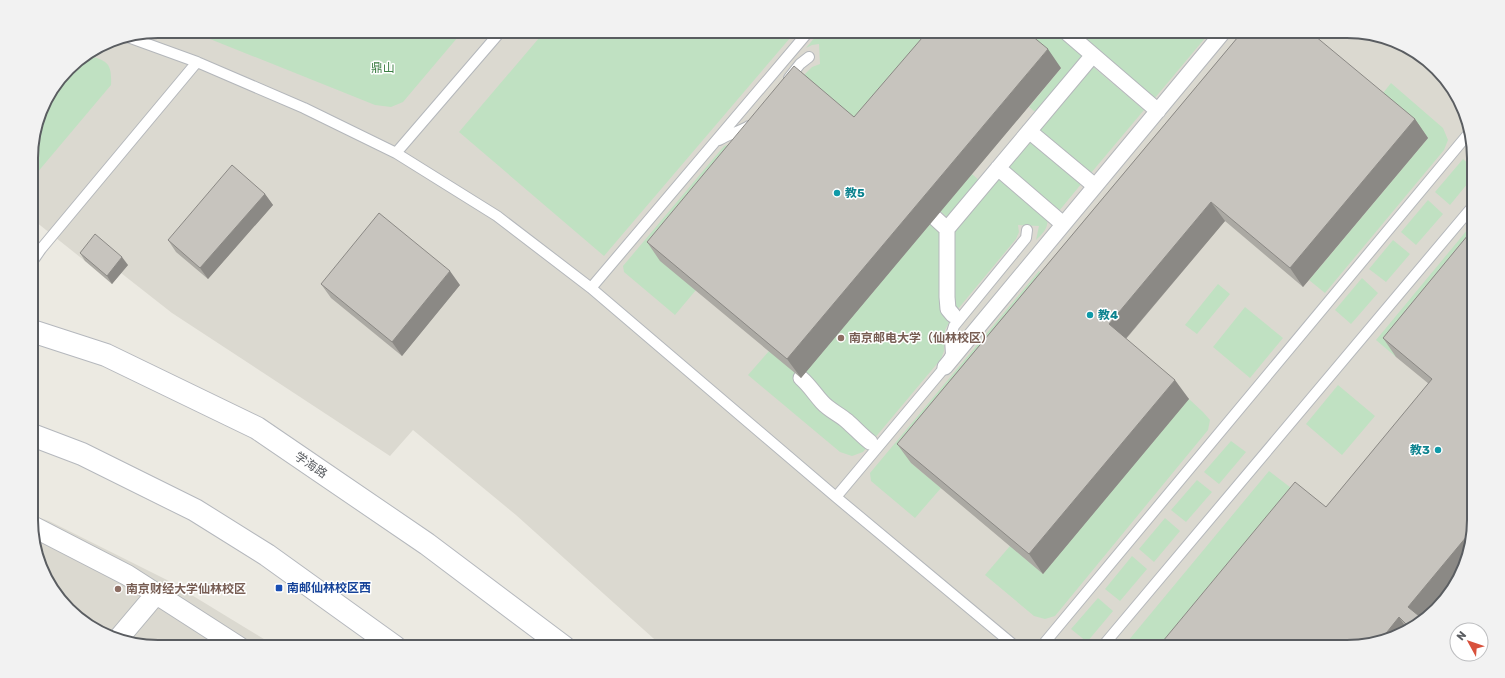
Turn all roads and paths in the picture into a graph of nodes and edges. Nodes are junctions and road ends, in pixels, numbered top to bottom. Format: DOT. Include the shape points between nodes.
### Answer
graph roads {
  1 [pos="495,38"];
  2 [pos="803,38"];
  3 [pos="1073,38"];
  4 [pos="1218,38"];
  5 [pos="136,40"];
  6 [pos="1093,55"];
  7 [pos="809,57"];
  8 [pos="197,62"];
  9 [pos="780,88"];
  10 [pos="1158,111"];
  11 [pos="755,119"];
  12 [pos="1029,131"];
  13 [pos="1465,138"];
  14 [pos="714,143"];
  15 [pos="396,153"];
  16 [pos="998,168"];
  17 [pos="1095,186"];
  18 [pos="1467,213"];
  19 [pos="935,218"];
  20 [pos="1063,224"];
  21 [pos="947,229"];
  22 [pos="1027,230"];
  23 [pos="38,253"];
  24 [pos="591,288"];
  25 [pos="953,315"];
  26 [pos="38,333"];
  27 [pos="945,367"];
  28 [pos="801,378"];
  29 [pos="38,437"];
  30 [pos="870,442"];
  31 [pos="836,496"];
  32 [pos="39,529"];
  33 [pos="156,594"];
  34 [pos="122,634"];
  35 [pos="228,640"];
  36 [pos="385,640"];
  37 [pos="555,640"];
  38 [pos="1008,640"];
  39 [pos="1047,640"];
  40 [pos="1108,640"];
  1 -- 15 [label="lane"];
  2 -- 14 [label="lane"];
  3 -- 6 [label="street"];
  4 -- 10 [label="street"];
  5 -- 8 [label="lane"];
  6 -- 10 [label="street"];
  6 -- 12 [label="street"];
  7 -- 9 [label="lane"];
  8 -- 15 [label="lane" via="304,108"];
  8 -- 23 [label="lane"];
  10 -- 17 [label="street"];
  11 -- 14 [label="lane" via="740,132 729,134"];
  12 -- 16 [label="street"];
  12 -- 17 [label="street"];
  13 -- 39 [label="lane"];
  14 -- 24 [label="lane"];
  15 -- 24 [label="lane" via="497,216"];
  16 -- 20 [label="street"];
  16 -- 21 [label="street"];
  17 -- 20 [label="street"];
  18 -- 40 [label="lane"];
  19 -- 21 [label="street"];
  20 -- 27 [label="street"];
  21 -- 25 [label="street" via="946,297 948,309"];
  22 -- 27 [label="lane" via="1026,238 954,326 950,339 951,354"];
  24 -- 31 [label="lane"];
  26 -- 37 [label="main road, 学海路" via="106,355 257,428 427,544"];
  27 -- 31 [label="lane"];
  28 -- 30 [label="street" via="822,402"];
  29 -- 36 [label="main road" via="82,454 195,510 267,555"];
  31 -- 38 [label="lane"];
  32 -- 33 [label="street" via="127,575"];
  33 -- 34 [label="street"];
  33 -- 35 [label="street"];
}
